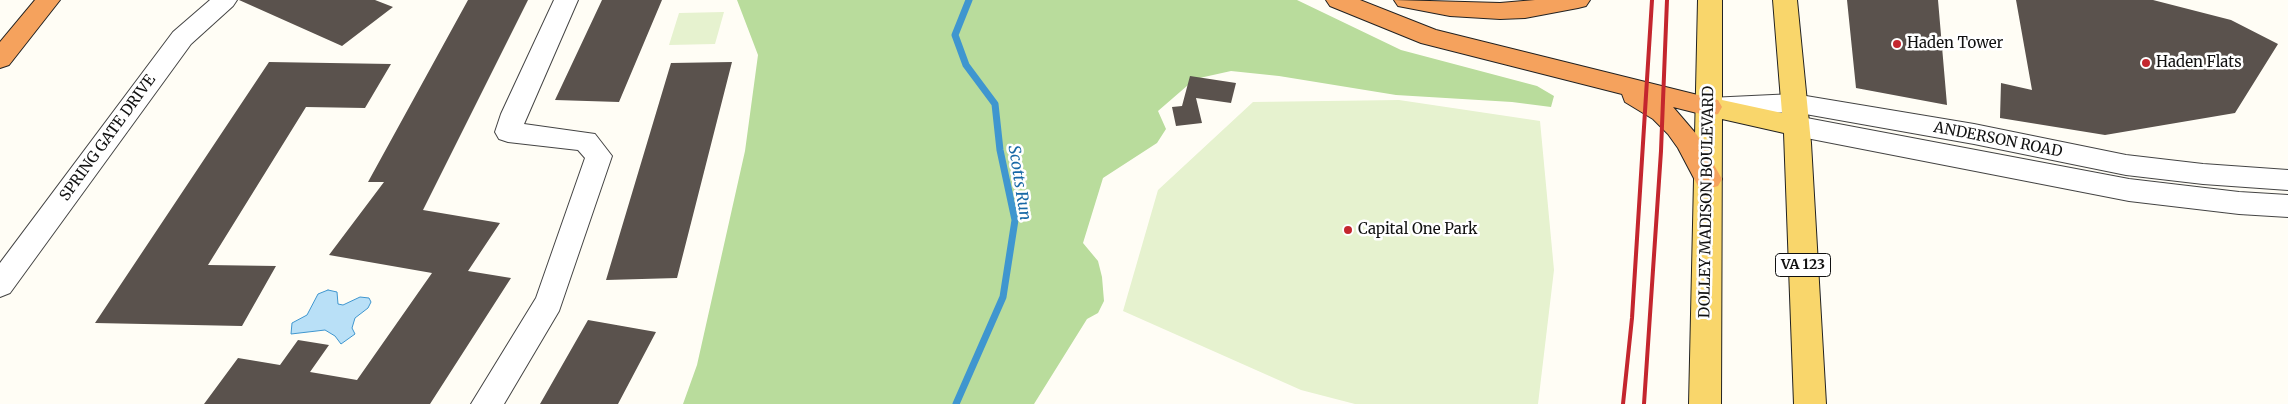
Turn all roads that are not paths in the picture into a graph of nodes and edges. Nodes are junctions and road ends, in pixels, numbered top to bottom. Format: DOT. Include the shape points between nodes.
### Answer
graph roads {
  1 [pos="48,0"];
  2 [pos="225,0"];
  3 [pos="566,0"];
  4 [pos="1338,0"];
  5 [pos="1406,0"];
  6 [pos="1578,0"];
  7 [pos="1710,0"];
  8 [pos="1785,0"];
  9 [pos="0,59"];
  10 [pos="1593,77"];
  11 [pos="1709,107"];
  12 [pos="1795,115"];
  13 [pos="1708,179"];
  14 [pos="2288,180"];
  15 [pos="2288,206"];
  16 [pos="0,285"];
  17 [pos="487,404"];
  18 [pos="1705,404"];
  19 [pos="1810,404"];
  1 -- 9 [label="highway"];
  2 -- 16 [label="street, SPRING GATE DRIVE" via="182,38"];
  3 -- 17 [label="street" via="508,132 586,141 599,156 549,302"];
  4 -- 10 [label="highway" via="1430,37"];
  5 -- 6 [label="highway" via="1450,8 1500,11"];
  7 -- 11 [label="main road, DOLLEY MADISON BOULEVARD"];
  8 -- 12 [label="main road, VA 123"];
  10 -- 11 [label="highway"];
  10 -- 13 [label="highway" via="1643,99 1662,112 1688,142"];
  11 -- 12 [label="main road"];
  11 -- 13 [label="main road, DOLLEY MADISON BOULEVARD"];
  12 -- 14 [label="street, ANDERSON ROAD" via="1974,134 2126,166"];
  12 -- 15 [label="street, ANDERSON ROAD" via="2129,190"];
  12 -- 19 [label="main road, VA 123"];
  13 -- 18 [label="main road, DOLLEY MADISON BOULEVARD"];
}
